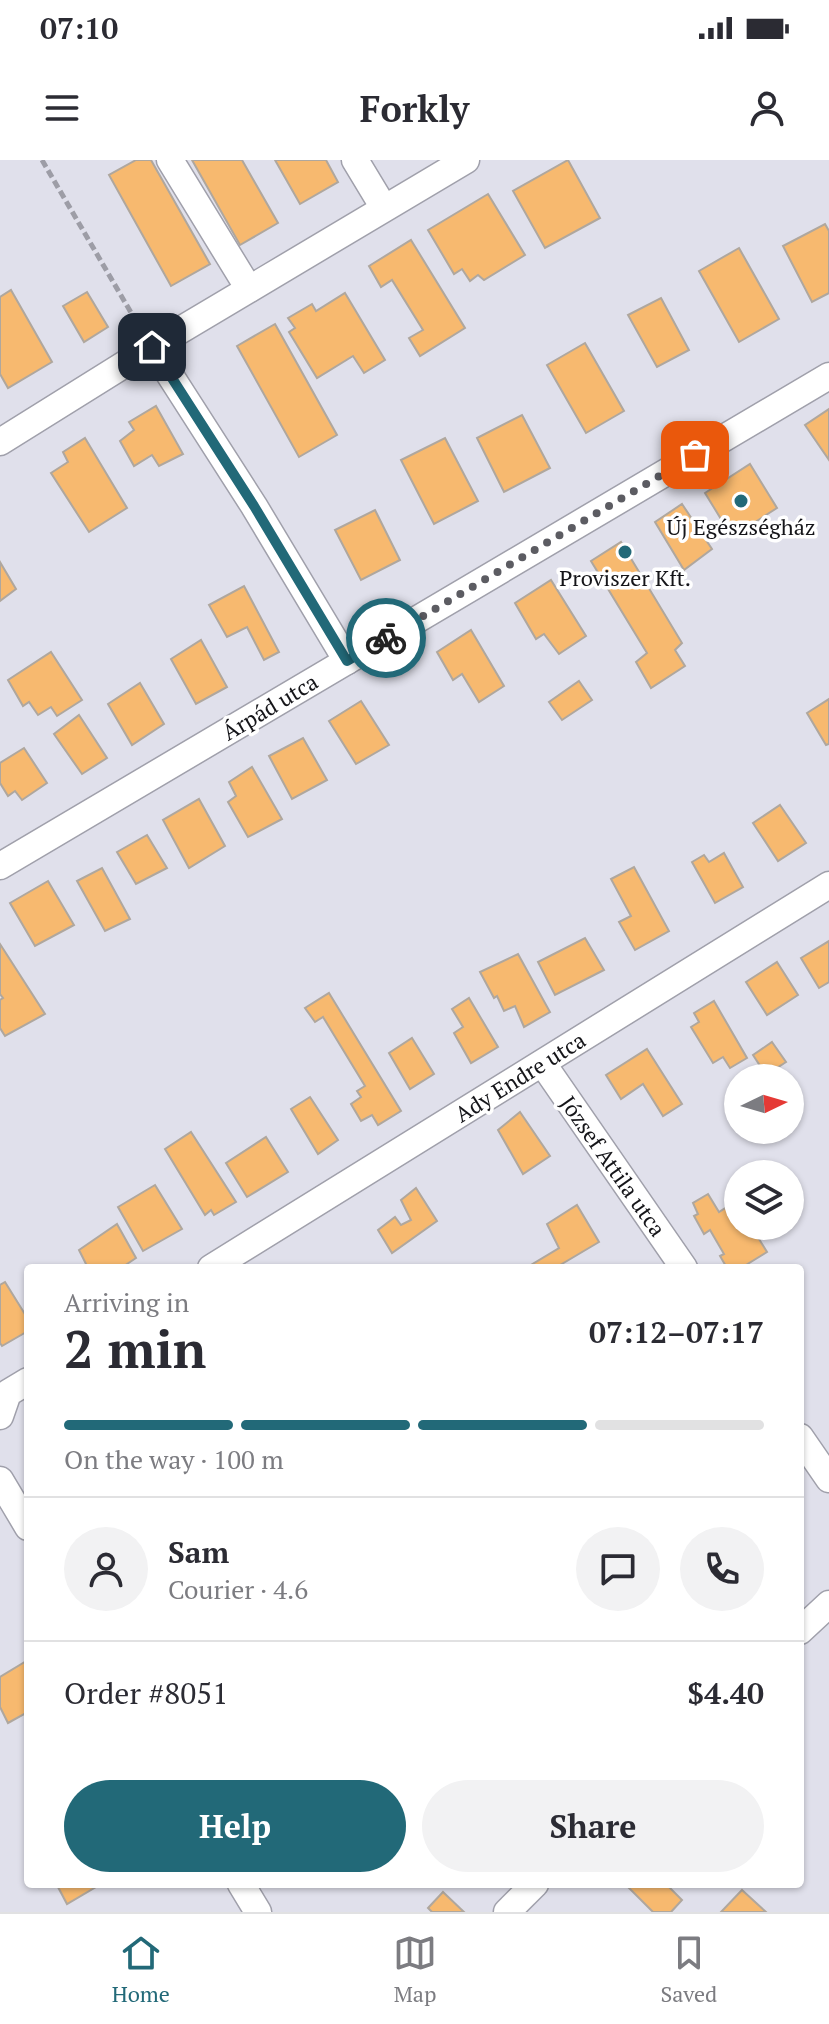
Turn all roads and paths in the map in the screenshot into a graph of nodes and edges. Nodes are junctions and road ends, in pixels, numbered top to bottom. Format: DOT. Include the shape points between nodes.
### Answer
graph roads {
  1 [pos="42,160"];
  2 [pos="170,160"];
  3 [pos="355,160"];
  4 [pos="466,160"];
  5 [pos="384,208"];
  6 [pos="249,289"];
  7 [pos="142,353"];
  8 [pos="829,376"];
  9 [pos="0,442"];
  10 [pos="347,661"];
  11 [pos="0,866"];
  12 [pos="829,885"];
  13 [pos="543,1064"];
  14 [pos="218,1264"];
  15 [pos="681,1264"];
  16 [pos="24,1383"];
  17 [pos="0,1416"];
  18 [pos="804,1443"];
  19 [pos="829,1479"];
  20 [pos="0,1480"];
  21 [pos="24,1520"];
  22 [pos="829,1604"];
  23 [pos="804,1627"];
  24 [pos="243,1888"];
  25 [pos="531,1888"];
  26 [pos="258,1912"];
  27 [pos="507,1912"];
  1 -- 7 [label="path"];
  2 -- 6 [label="street"];
  3 -- 5 [label="street"];
  4 -- 5 [label="street"];
  5 -- 6 [label="street"];
  6 -- 7 [label="street"];
  7 -- 9 [label="street"];
  7 -- 10 [label="street" via="254,506"];
  8 -- 10 [label="street, Árpád utca"];
  10 -- 11 [label="street, Árpád utca"];
  12 -- 13 [label="street, Ady Endre utca"];
  13 -- 14 [label="street, Ady Endre utca"];
  13 -- 15 [label="street, József Attila utca"];
  16 -- 17 [label="street" via="8,1393"];
  18 -- 19 [label="street"];
  20 -- 21 [label="street"];
  22 -- 23 [label="street"];
  24 -- 26 [label="street"];
  25 -- 27 [label="street"];
}
